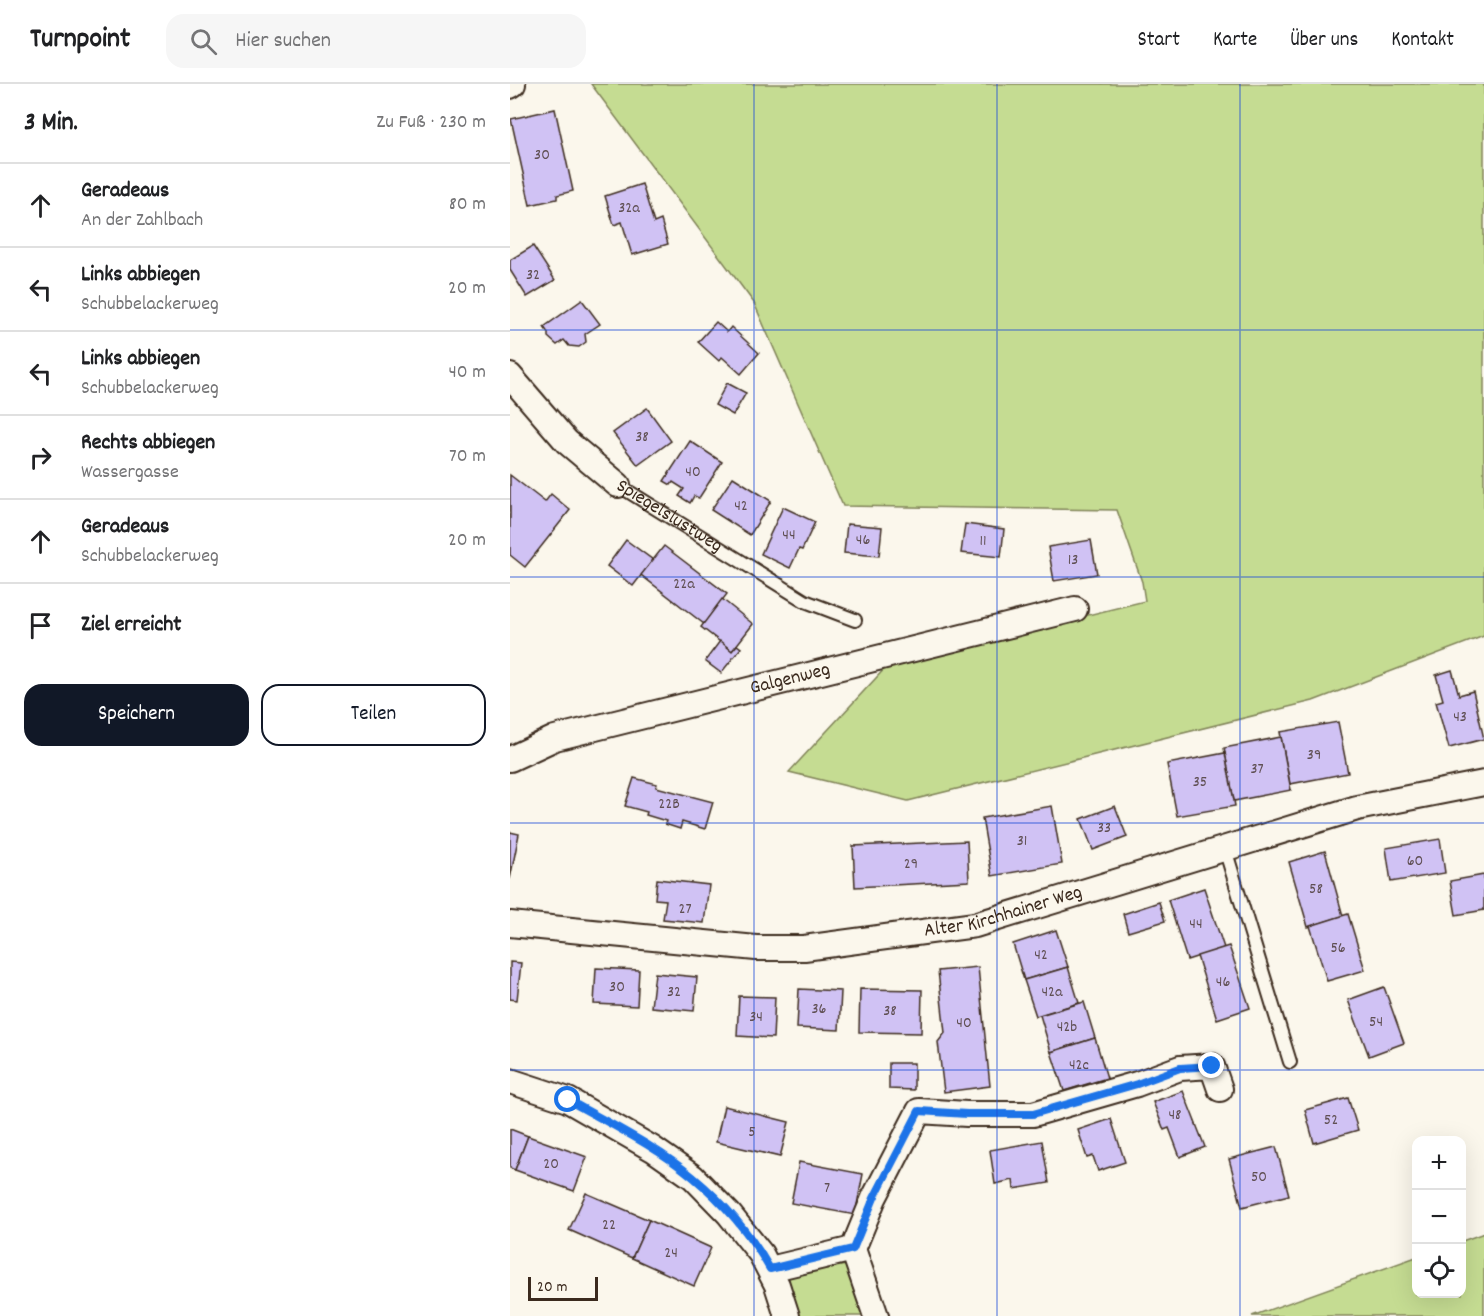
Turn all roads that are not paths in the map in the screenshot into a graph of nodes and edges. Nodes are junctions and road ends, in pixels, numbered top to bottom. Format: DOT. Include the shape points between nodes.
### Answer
graph roads {
  1 [pos="510,376"];
  2 [pos="618,485"];
  3 [pos="1075,609"];
  4 [pos="855,620"];
  5 [pos="510,759"];
  6 [pos="1484,783"];
  7 [pos="1225,849"];
  8 [pos="510,924"];
  9 [pos="1290,1062"];
  10 [pos="510,1081"];
  11 [pos="1220,1089"];
  12 [pos="853,1249"];
  13 [pos="770,1269"];
  14 [pos="787,1316"];
  15 [pos="876,1316"];
  1 -- 2 [label="street, Spiegelslustweg" via="567,442"];
  2 -- 4 [label="lane, Spiegelslustweg" via="805,601"];
  3 -- 5 [label="street, Galgenweg" via="555,738"];
  6 -- 7 [label="street, Alter Kirchhainer Weg" via="1357,808"];
  7 -- 8 [label="street, Alter Kirchhainer Weg" via="975,925 804,948 756,948"];
  7 -- 9 [label="lane"];
  10 -- 13 [label="street" via="568,1100 693,1177 729,1214"];
  11 -- 12 [label="street" via="1212,1066 1180,1068 1033,1114 919,1111 874,1198"];
  12 -- 13 [label="street"];
  12 -- 15 [label="street"];
  13 -- 14 [label="street"];
}
